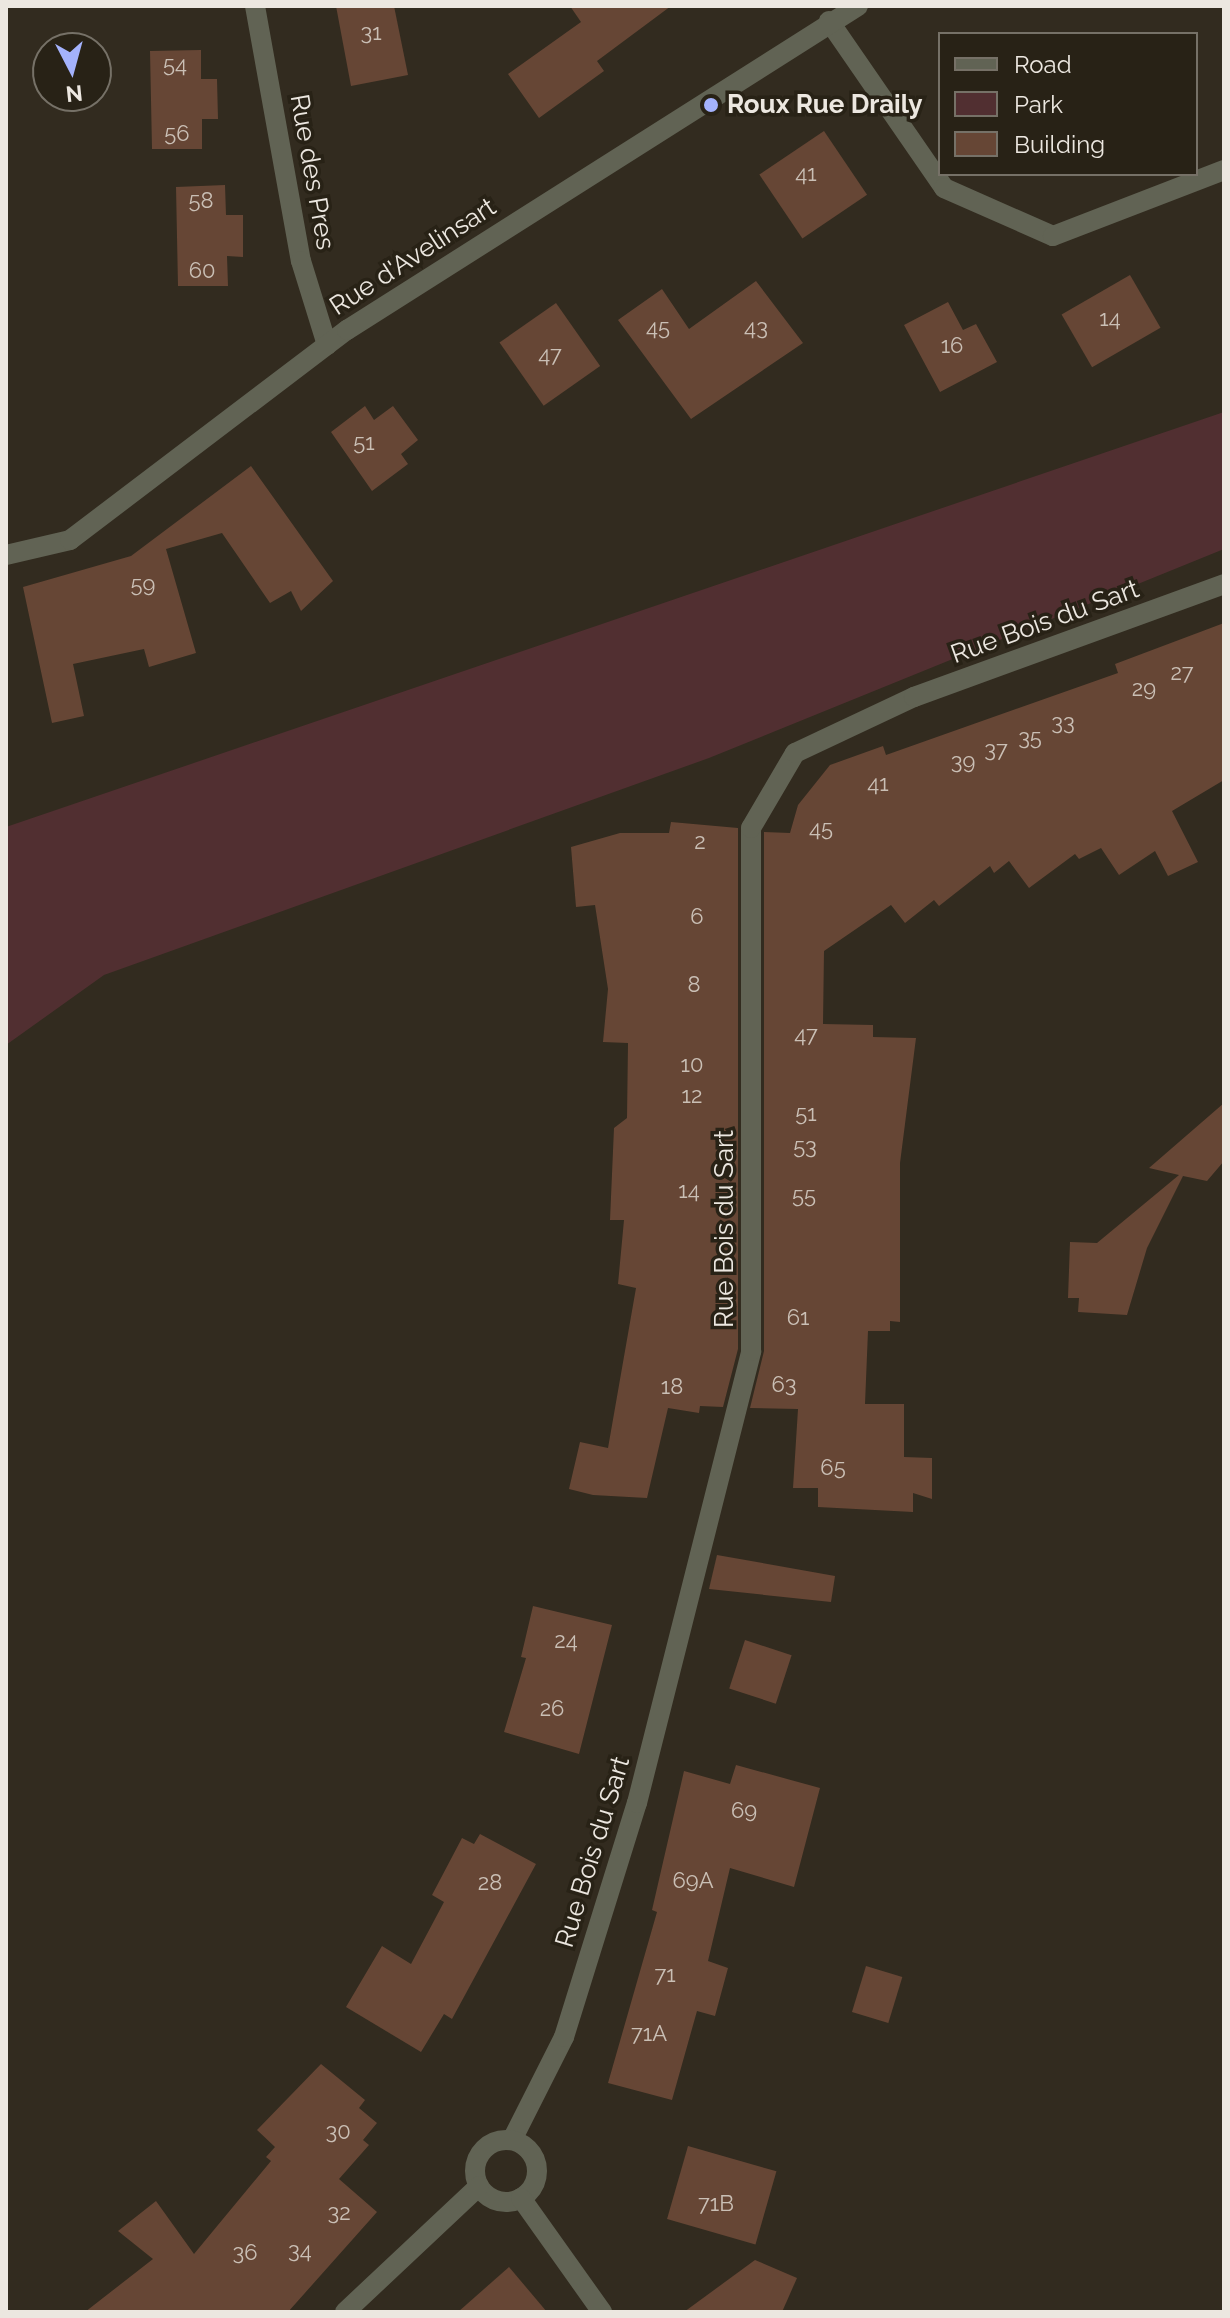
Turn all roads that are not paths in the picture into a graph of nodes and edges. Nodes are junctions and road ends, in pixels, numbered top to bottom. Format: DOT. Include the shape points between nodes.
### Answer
graph roads {
  1 [pos="255,6"];
  2 [pos="858,6"];
  3 [pos="829,21"];
  4 [pos="1224,170"];
  5 [pos="327,345"];
  6 [pos="6,555"];
  7 [pos="1224,584"];
  8 [pos="512,2140"];
  9 [pos="479,2186"];
  10 [pos="521,2198"];
  11 [pos="345,2312"];
  12 [pos="602,2312"];
  1 -- 5 [label="street, Rue des Pres" via="301,261"];
  2 -- 3 [label="street, Rue d'Avelinsart"];
  3 -- 4 [label="street" via="944,188 1053,236"];
  3 -- 5 [label="street, Rue d'Avelinsart"];
  5 -- 6 [label="street, Rue d'Avelinsart" via="70,540"];
  7 -- 8 [label="street, Rue Bois du Sart" via="914,697 795,753 751,828 751,1351 637,1803 564,2037"];
  8 -- 9 [label="street" via="480,2155"];
  8 -- 10 [label="street" via="536,2161 535,2181"];
  9 -- 10 [label="street" via="495,2200"];
  9 -- 11 [label="street"];
  10 -- 12 [label="street"];
}
